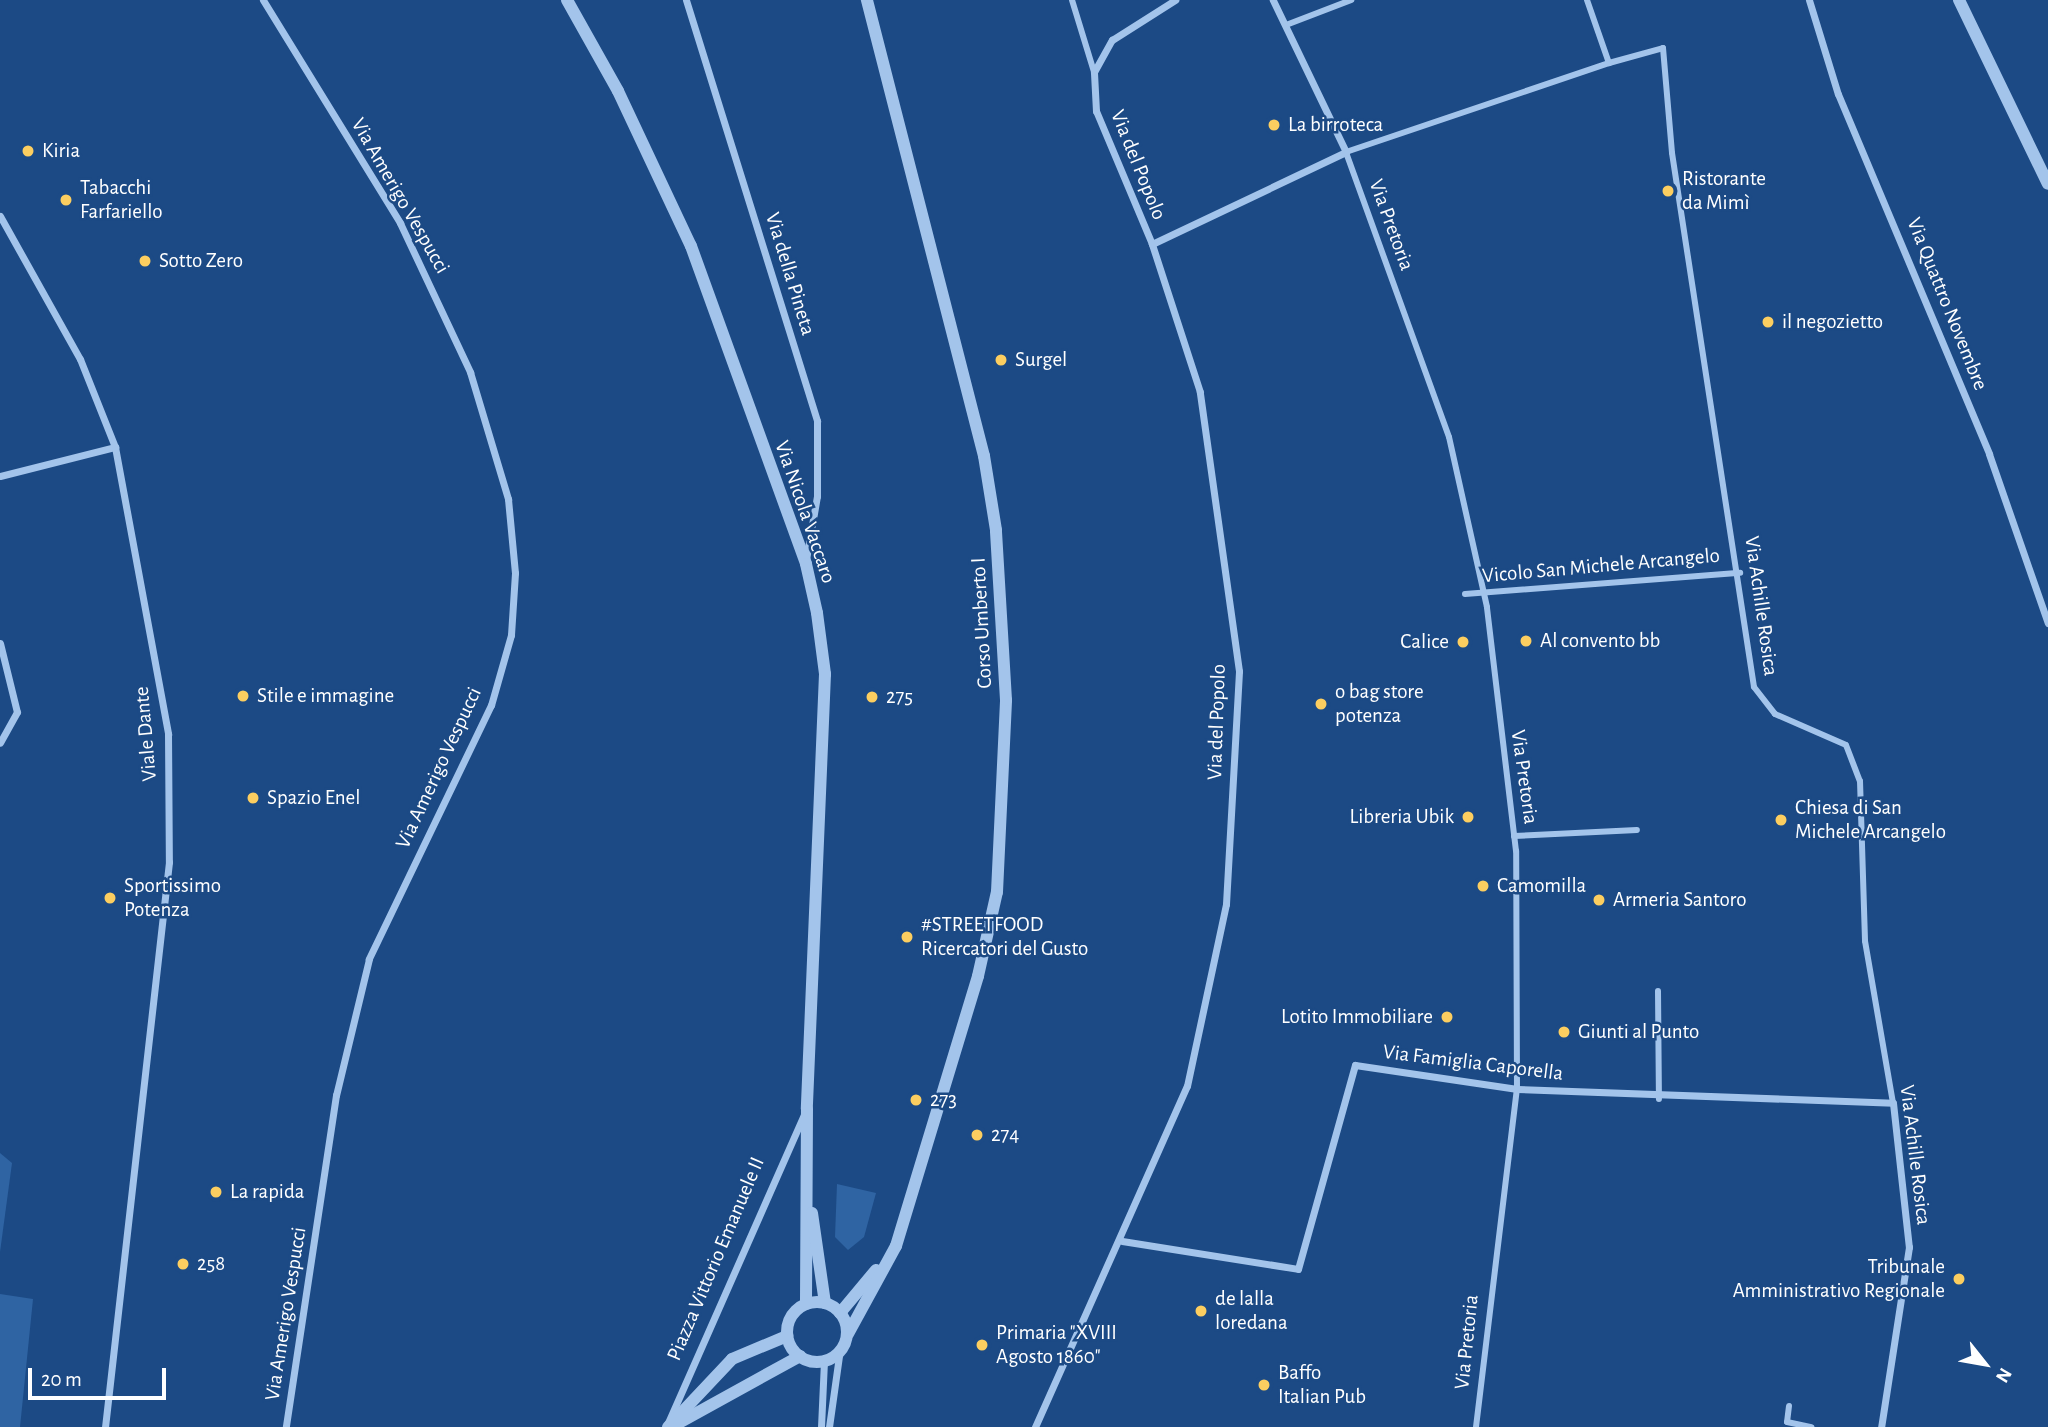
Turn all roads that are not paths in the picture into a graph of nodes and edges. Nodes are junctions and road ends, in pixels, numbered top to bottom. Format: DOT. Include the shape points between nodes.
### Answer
graph roads {
  1 [pos="263,0"];
  2 [pos="567,0"];
  3 [pos="686,0"];
  4 [pos="867,0"];
  5 [pos="1072,0"];
  6 [pos="1175,0"];
  7 [pos="1273,0"];
  8 [pos="1351,0"];
  9 [pos="1587,0"];
  10 [pos="1809,0"];
  11 [pos="1959,0"];
  12 [pos="1286,25"];
  13 [pos="1609,63"];
  14 [pos="1094,72"];
  15 [pos="1346,152"];
  16 [pos="2048,184"];
  17 [pos="0,216"];
  18 [pos="1152,244"];
  19 [pos="116,447"];
  20 [pos="0,475"];
  21 [pos="806,564"];
  22 [pos="1740,573"];
  23 [pos="1485,593"];
  24 [pos="1465,594"];
  25 [pos="2048,623"];
  26 [pos="0,643"];
  27 [pos="0,743"];
  28 [pos="1637,830"];
  29 [pos="1514,836"];
  30 [pos="1658,991"];
  31 [pos="1517,1089"];
  32 [pos="1659,1099"];
  33 [pos="1893,1103"];
  34 [pos="807,1109"];
  35 [pos="806,1164"];
  36 [pos="1122,1241"];
  37 [pos="896,1246"];
  38 [pos="825,1303"];
  39 [pos="806,1304"];
  40 [pos="840,1313"];
  41 [pos="848,1334"];
  42 [pos="787,1336"];
  43 [pos="840,1349"];
  44 [pos="800,1356"];
  45 [pos="824,1361"];
  46 [pos="1789,1406"];
  47 [pos="105,1427"];
  48 [pos="286,1427"];
  49 [pos="668,1427"];
  50 [pos="821,1427"];
  51 [pos="829,1427"];
  52 [pos="1035,1427"];
  53 [pos="1476,1427"];
  54 [pos="1811,1427"];
  55 [pos="1881,1427"];
  1 -- 48 [label="street, Via Amerigo Vespucci" via="400,223 470,372 508,499 514,573 511,635 491,705 369,959 336,1095"];
  2 -- 21 [label="street, Via Nicola Vaccaro" via="691,246"];
  3 -- 21 [label="street, Via della Pineta" via="817,421 817,496"];
  4 -- 37 [label="street, Corso Umberto I" via="984,456 996,530 1006,701 997,892 978,976"];
  5 -- 14 [label="street"];
  6 -- 14 [label="street" via="1112,40"];
  7 -- 12 [label="street"];
  8 -- 12 [label="street"];
  9 -- 13 [label="street"];
  10 -- 25 [label="street, Via Quattro Novembre" via="1838,94 1964,391"];
  11 -- 16 [label="street"];
  12 -- 15 [label="street"];
  13 -- 15 [label="street"];
  13 -- 22 [label="street, Via Achille Rosica" via="1662,48 1672,153"];
  14 -- 18 [label="street, Via del Popolo" via="1096,111"];
  15 -- 18 [label="street"];
  15 -- 23 [label="street, Via Pretoria" via="1449,437"];
  17 -- 19 [label="street, Viale Dante" via="80,359"];
  18 -- 36 [label="street, Via del Popolo" via="1200,392 1239,671 1226,904 1214,971 1187,1086"];
  19 -- 20 [label="street"];
  19 -- 47 [label="street, Viale Dante" via="168,734 169,849"];
  21 -- 34 [label="street, Via Nicola Vaccaro" via="825,674"];
  22 -- 23 [label="street, Vicolo San Michele Arcangelo"];
  22 -- 33 [label="street, Via Achille Rosica" via="1754,687 1775,714 1846,745 1860,780 1865,941"];
  23 -- 24 [label="street, Vicolo San Michele Arcangelo"];
  23 -- 29 [label="street, Via Pretoria"];
  26 -- 27 [label="street" via="17,712"];
  28 -- 29 [label="street"];
  29 -- 31 [label="street, Via Pretoria"];
  30 -- 32 [label="street"];
  31 -- 32 [label="street, Via Famiglia Caporella"];
  31 -- 36 [label="street, Via Famiglia Caporella" via="1354,1065 1298,1269"];
  31 -- 53 [label="street, Via Pretoria"];
  32 -- 33 [label="street, Via Famiglia Caporella"];
  33 -- 55 [label="street, Via Achille Rosica" via="1909,1247"];
  34 -- 35 [label="street, Via Nicola Vaccaro"];
  34 -- 49 [label="street, Piazza Vittorio Emanuele II"];
  35 -- 38 [label="street"];
  35 -- 39 [label="street"];
  36 -- 52 [label="street, Via del Popolo"];
  37 -- 40 [label="street"];
  37 -- 41 [label="street"];
  38 -- 39 [label="street"];
  38 -- 40 [label="street"];
  39 -- 42 [label="street" via="791,1317"];
  40 -- 41 [label="street"];
  41 -- 43 [label="street"];
  42 -- 44 [label="street"];
  42 -- 49 [label="street, Piazza Vittorio Emanuele II" via="732,1359"];
  43 -- 45 [label="street"];
  43 -- 51 [label="street"];
  44 -- 45 [label="street"];
  44 -- 49 [label="street"];
  45 -- 50 [label="street"];
  46 -- 54 [label="street" via="1787,1422"];
}
